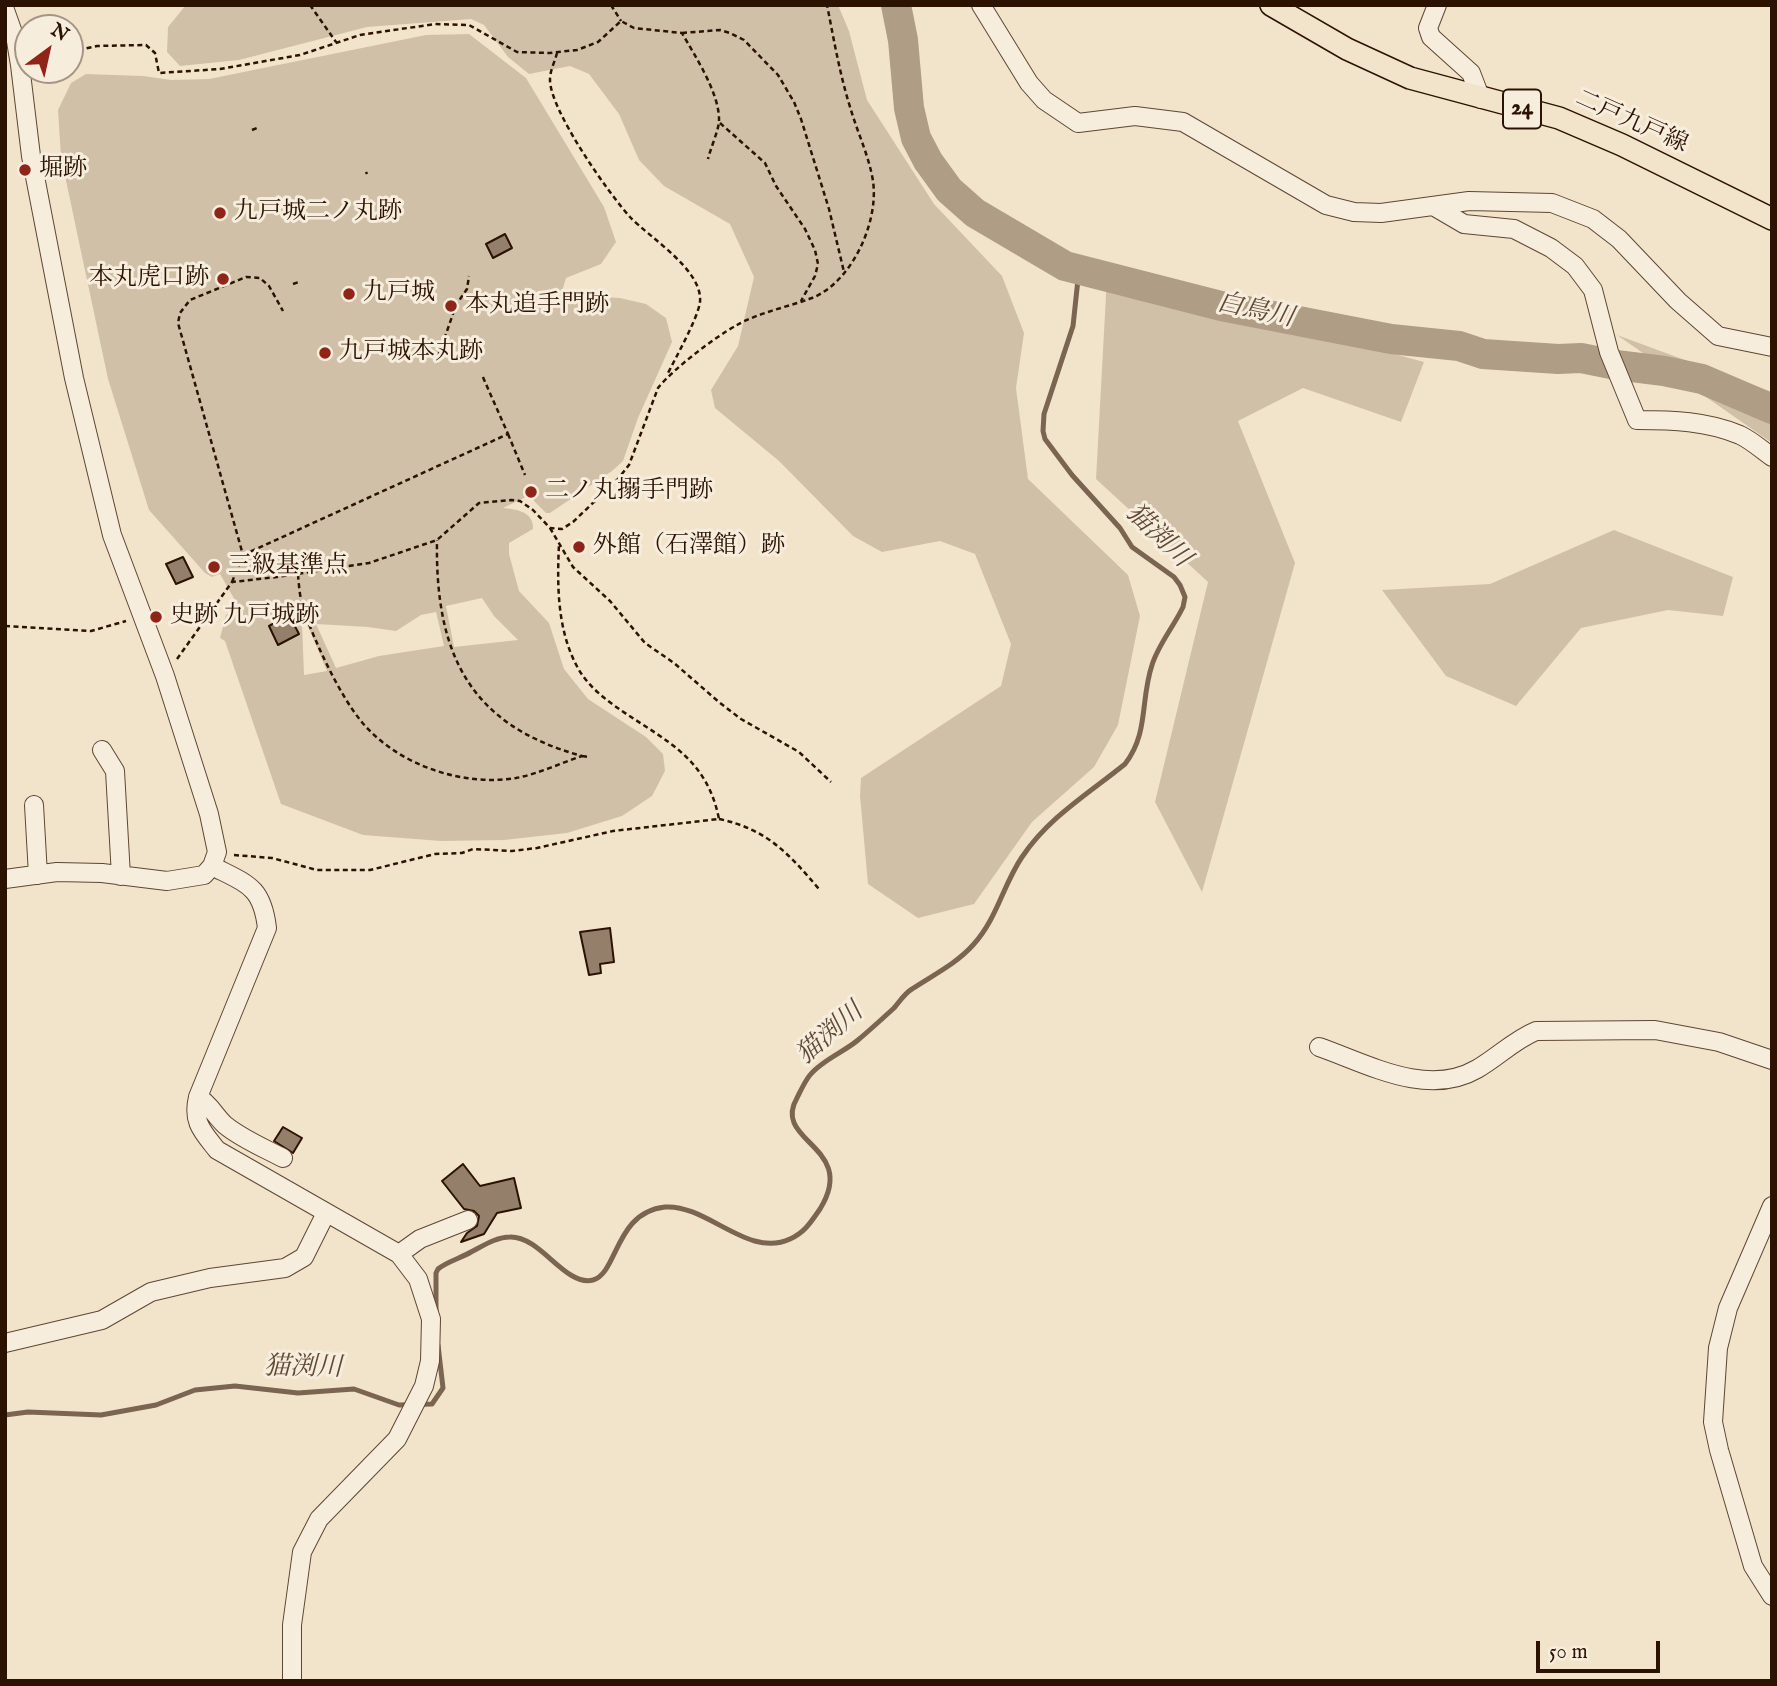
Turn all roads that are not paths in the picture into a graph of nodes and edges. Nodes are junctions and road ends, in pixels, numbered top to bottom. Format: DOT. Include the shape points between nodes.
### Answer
graph roads {
  1 [pos="981,5"];
  2 [pos="1271,5"];
  3 [pos="1437,5"];
  4 [pos="5,10"];
  5 [pos="1481,99"];
  6 [pos="1435,207"];
  7 [pos="1772,219"];
  8 [pos="1772,347"];
  9 [pos="1772,457"];
  10 [pos="102,750"];
  11 [pos="34,805"];
  12 [pos="215,859"];
  13 [pos="37,875"];
  14 [pos="121,876"];
  15 [pos="5,879"];
  16 [pos="1319,1047"];
  17 [pos="1772,1060"];
  18 [pos="198,1097"];
  19 [pos="283,1158"];
  20 [pos="1772,1206"];
  21 [pos="326,1213"];
  22 [pos="468,1220"];
  23 [pos="399,1254"];
  24 [pos="5,1343"];
  25 [pos="1772,1596"];
  26 [pos="292,1681"];
  1 -- 6 [label="street" via="1029,83 1044,100 1078,122 1135,116 1182,122 1326,205 1381,213"];
  2 -- 5 [label="main road, 二戸九戸線 / 24" via="1410,78"];
  3 -- 5 [label="street" via="1428,27 1430,37 1471,73"];
  4 -- 12 [label="street" via="16,41 31,156 74,378 112,536 165,676 209,814"];
  5 -- 7 [label="main road, 二戸九戸線 / 24" via="1559,118"];
  6 -- 8 [label="street" via="1469,201 1552,203 1593,219 1718,336"];
  6 -- 9 [label="street" via="1464,224 1514,229 1575,266 1593,290 1609,352 1637,420 1707,425 1742,436"];
  10 -- 14 [label="street" via="115,771"];
  11 -- 13 [label="street"];
  12 -- 14 [label="street" via="204,875 167,881"];
  12 -- 18 [label="street" via="255,890 267,928"];
  13 -- 14 [label="street"];
  13 -- 15 [label="street"];
  16 -- 17 [label="street" via="1411,1079 1433,1081 1464,1076 1536,1031 1655,1030 1719,1042"];
  18 -- 19 [label="street" via="224,1124"];
  18 -- 21 [label="street" via="198,1125 217,1150"];
  20 -- 25 [label="street" via="1728,1308 1718,1348 1713,1422 1753,1566"];
  21 -- 23 [label="street"];
  21 -- 24 [label="street" via="304,1257 285,1268 151,1292 102,1320"];
  22 -- 23 [label="street" via="420,1239"];
  23 -- 26 [label="street" via="418,1279 431,1319 424,1386 397,1439 319,1519 302,1552 292,1625"];
}
